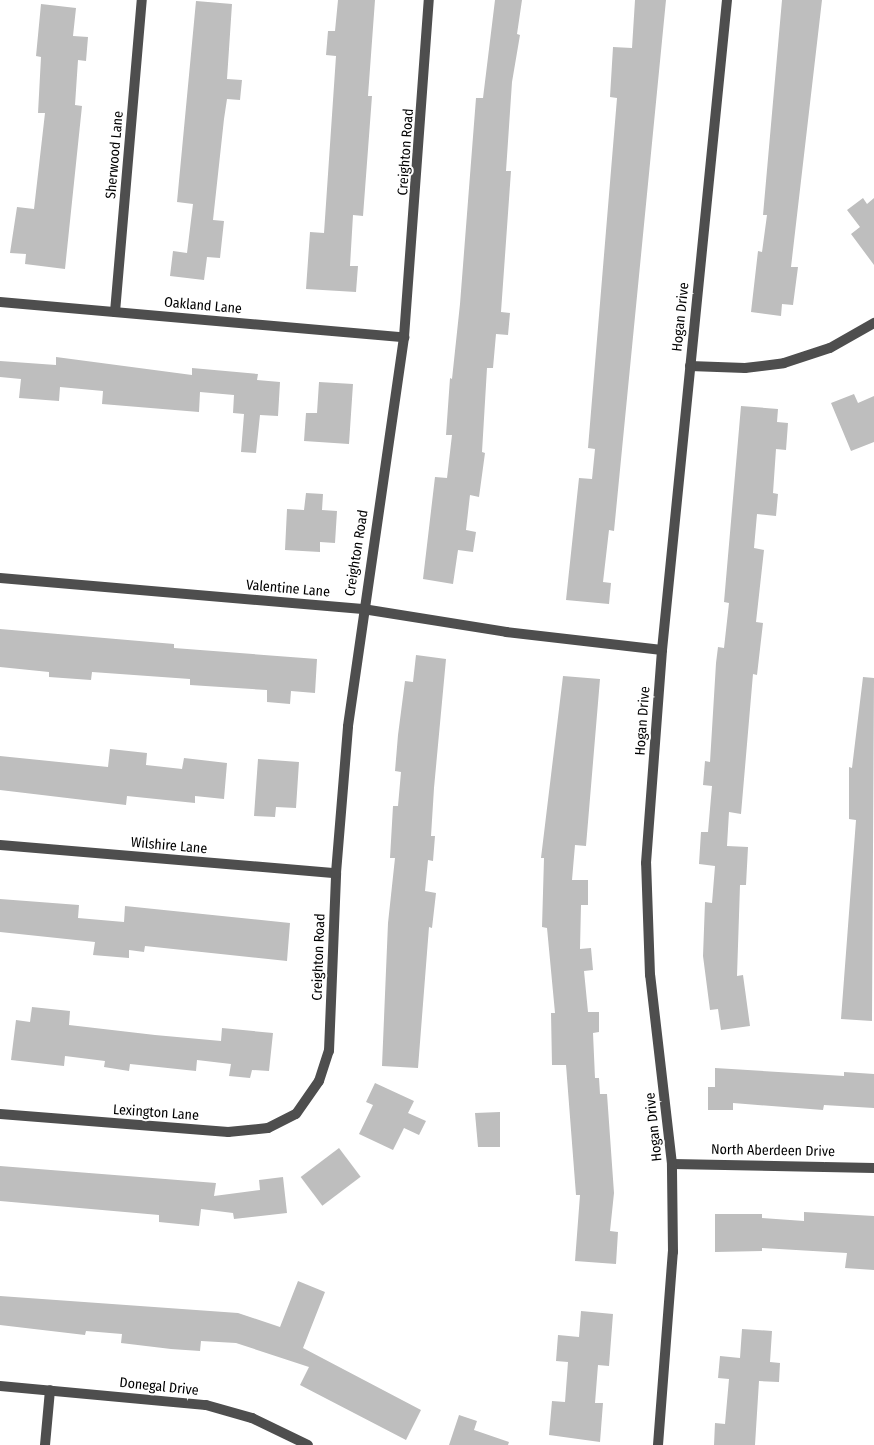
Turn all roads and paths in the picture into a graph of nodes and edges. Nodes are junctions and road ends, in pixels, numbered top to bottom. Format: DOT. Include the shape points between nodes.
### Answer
graph roads {
  1 [pos="142,0"];
  2 [pos="430,0"];
  3 [pos="727,0"];
  4 [pos="0,302"];
  5 [pos="115,312"];
  6 [pos="874,323"];
  7 [pos="404,337"];
  8 [pos="690,366"];
  9 [pos="0,578"];
  10 [pos="363,609"];
  11 [pos="662,650"];
  12 [pos="0,846"];
  13 [pos="336,873"];
  14 [pos="303,1104"];
  15 [pos="0,1114"];
  16 [pos="672,1164"];
  17 [pos="874,1168"];
  18 [pos="0,1386"];
  19 [pos="50,1390"];
  20 [pos="45,1445"];
  21 [pos="308,1445"];
  22 [pos="658,1445"];
  1 -- 5 [label="street, Sherwood Lane"];
  2 -- 7 [label="street, Creighton Road"];
  3 -- 8 [label="street, Hogan Drive"];
  4 -- 5 [label="street, Oakland Lane"];
  5 -- 7 [label="street, Oakland Lane"];
  6 -- 8 [label="street" via="830,348 784,363 745,368"];
  7 -- 10 [label="street, Creighton Road"];
  8 -- 11 [label="street, Hogan Drive"];
  9 -- 10 [label="street, Valentine Lane"];
  10 -- 11 [label="street, Valentine Lane" via="506,632"];
  10 -- 13 [label="street, Creighton Road" via="348,726"];
  11 -- 16 [label="street, Hogan Drive" via="646,863 650,975"];
  12 -- 13 [label="street, Wilshire Lane"];
  13 -- 14 [label="street, Creighton Road" via="329,1051 319,1081"];
  14 -- 15 [label="street, Lexington Lane" via="296,1114 268,1128 228,1132"];
  16 -- 17 [label="street, North Aberdeen Drive"];
  16 -- 22 [label="street, Hogan Drive" via="673,1252"];
  18 -- 19 [label="street, Donegal Drive"];
  19 -- 20 [label="street"];
  19 -- 21 [label="street, Donegal Drive" via="206,1405 252,1418"];
}
